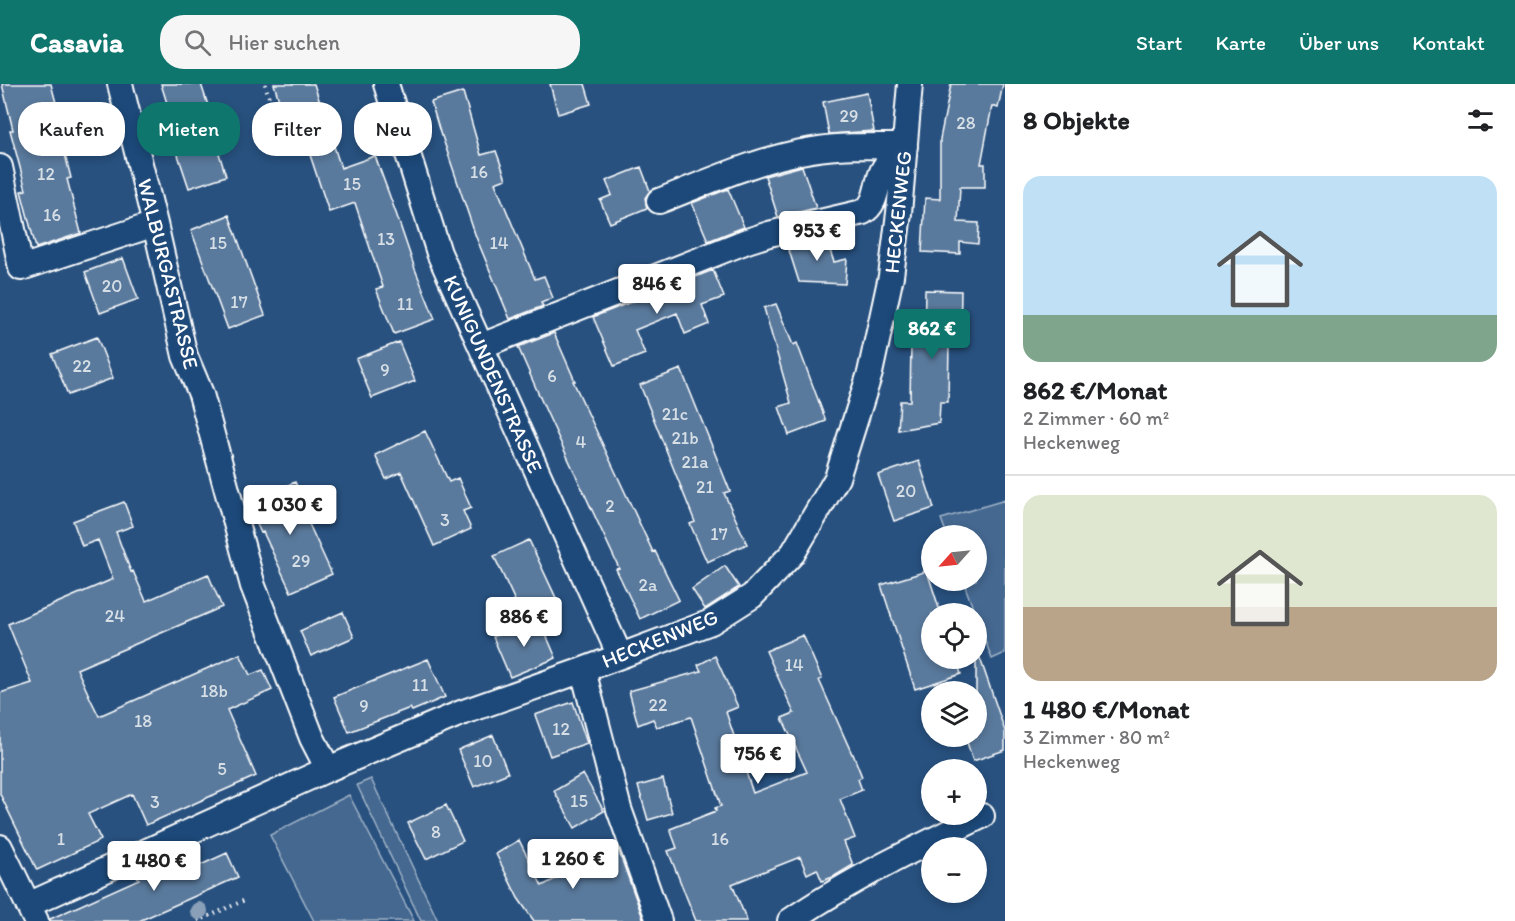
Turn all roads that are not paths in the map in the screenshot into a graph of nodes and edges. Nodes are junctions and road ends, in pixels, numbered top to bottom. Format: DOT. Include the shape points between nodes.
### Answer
graph roads {
  1 [pos="120,84"];
  2 [pos="386,84"];
  3 [pos="910,84"];
  4 [pos="905,146"];
  5 [pos="0,166"];
  6 [pos="659,201"];
  7 [pos="156,224"];
  8 [pos="481,346"];
  9 [pos="620,656"];
  10 [pos="584,670"];
  11 [pos="328,768"];
  12 [pos="963,825"];
  13 [pos="0,847"];
  14 [pos="32,913"];
  15 [pos="658,921"];
  16 [pos="790,921"];
  1 -- 7 [label="street, WALBURGASTRASSE"];
  2 -- 8 [label="street, KUNIGUNDENSTRASSE" via="439,253"];
  3 -- 4 [label="street, HECKENWEG"];
  4 -- 6 [label="street" via="848,146 799,153"];
  4 -- 8 [label="street" via="882,171 873,203 863,212 747,241"];
  4 -- 9 [label="street, HECKENWEG" via="891,276 870,373 837,478 793,553 752,596 711,622"];
  5 -- 7 [label="street" via="21,268"];
  7 -- 11 [label="street, WALBURGASTRASSE" via="184,356 201,394 253,586 312,738"];
  8 -- 9 [label="street, KUNIGUNDENSTRASSE"];
  9 -- 10 [label="street, HECKENWEG"];
  10 -- 11 [label="street, HECKENWEG" via="461,712"];
  10 -- 15 [label="street" via="619,809"];
  11 -- 14 [label="street, HECKENWEG"];
  12 -- 16 [label="street"];
  13 -- 14 [label="street"];
}
